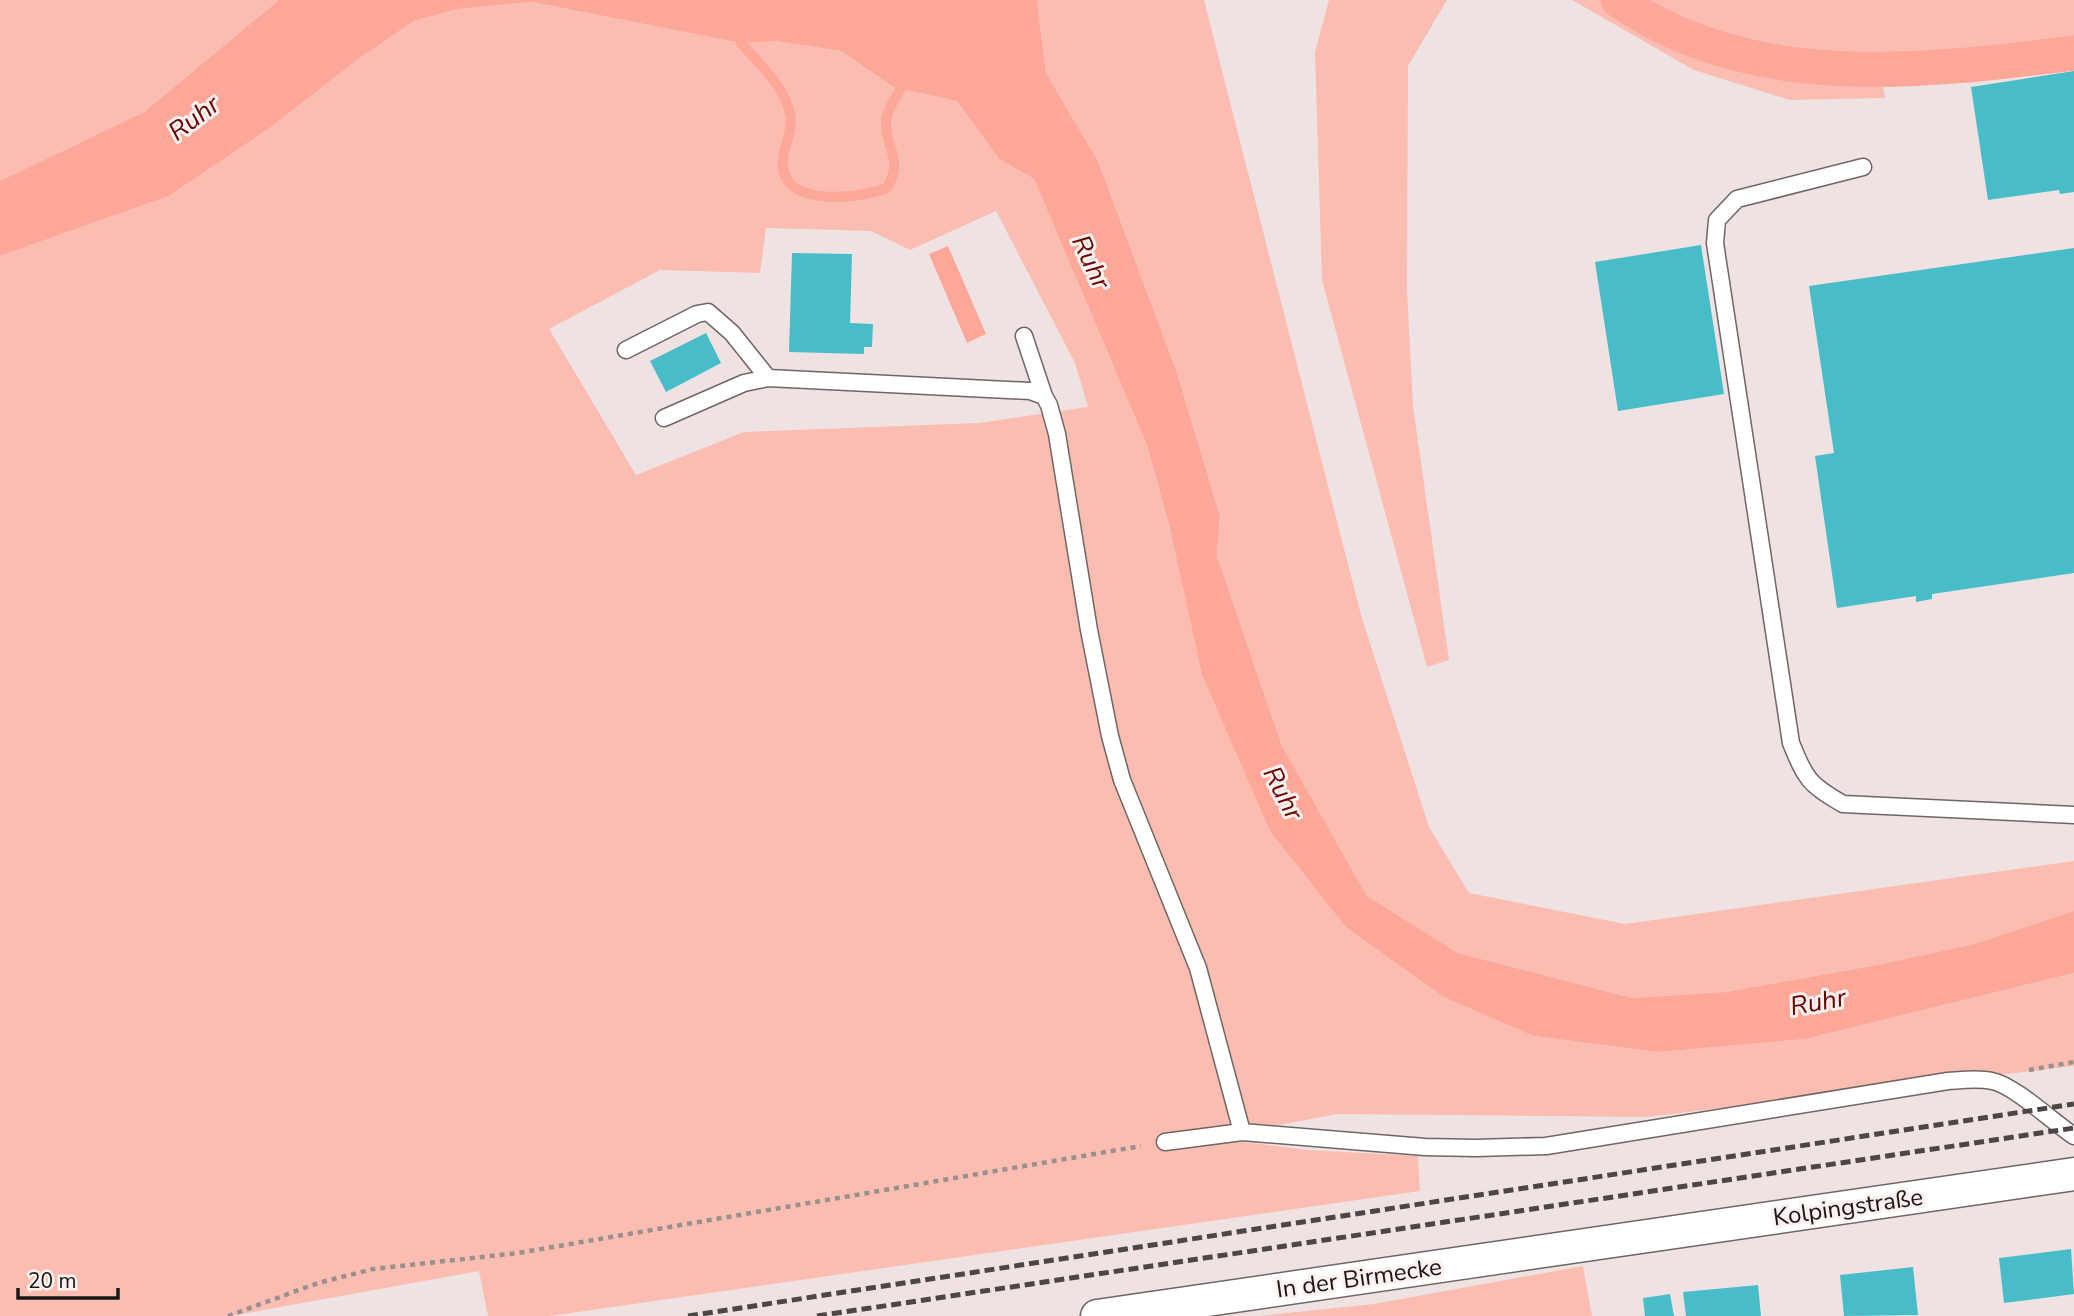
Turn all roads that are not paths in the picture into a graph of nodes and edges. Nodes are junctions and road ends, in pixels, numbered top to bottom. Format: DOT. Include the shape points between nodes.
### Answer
graph roads {
  1 [pos="1863,167"];
  2 [pos="1024,337"];
  3 [pos="626,350"];
  4 [pos="768,378"];
  5 [pos="1044,396"];
  6 [pos="664,418"];
  7 [pos="2074,815"];
  8 [pos="1242,1132"];
  9 [pos="2074,1136"];
  10 [pos="1165,1142"];
  11 [pos="2074,1174"];
  12 [pos="1621,1241"];
  13 [pos="1097,1316"];
  1 -- 7 [label="lane" via="1737,199 1717,220 1715,243 1791,743 1817,789 1843,804"];
  2 -- 5 [label="lane"];
  3 -- 4 [label="lane" via="697,314 708,313 732,332"];
  4 -- 5 [label="lane" via="1030,391"];
  4 -- 6 [label="lane" via="744,383"];
  5 -- 8 [label="lane" via="1057,433 1110,736 1122,780 1198,968"];
  8 -- 9 [label="lane" via="1425,1147 1546,1146 1948,1081 1991,1080"];
  8 -- 10 [label="lane"];
  11 -- 12 [label="street, Kolpingstraße"];
  12 -- 13 [label="street, In der Birmecke"];
}
